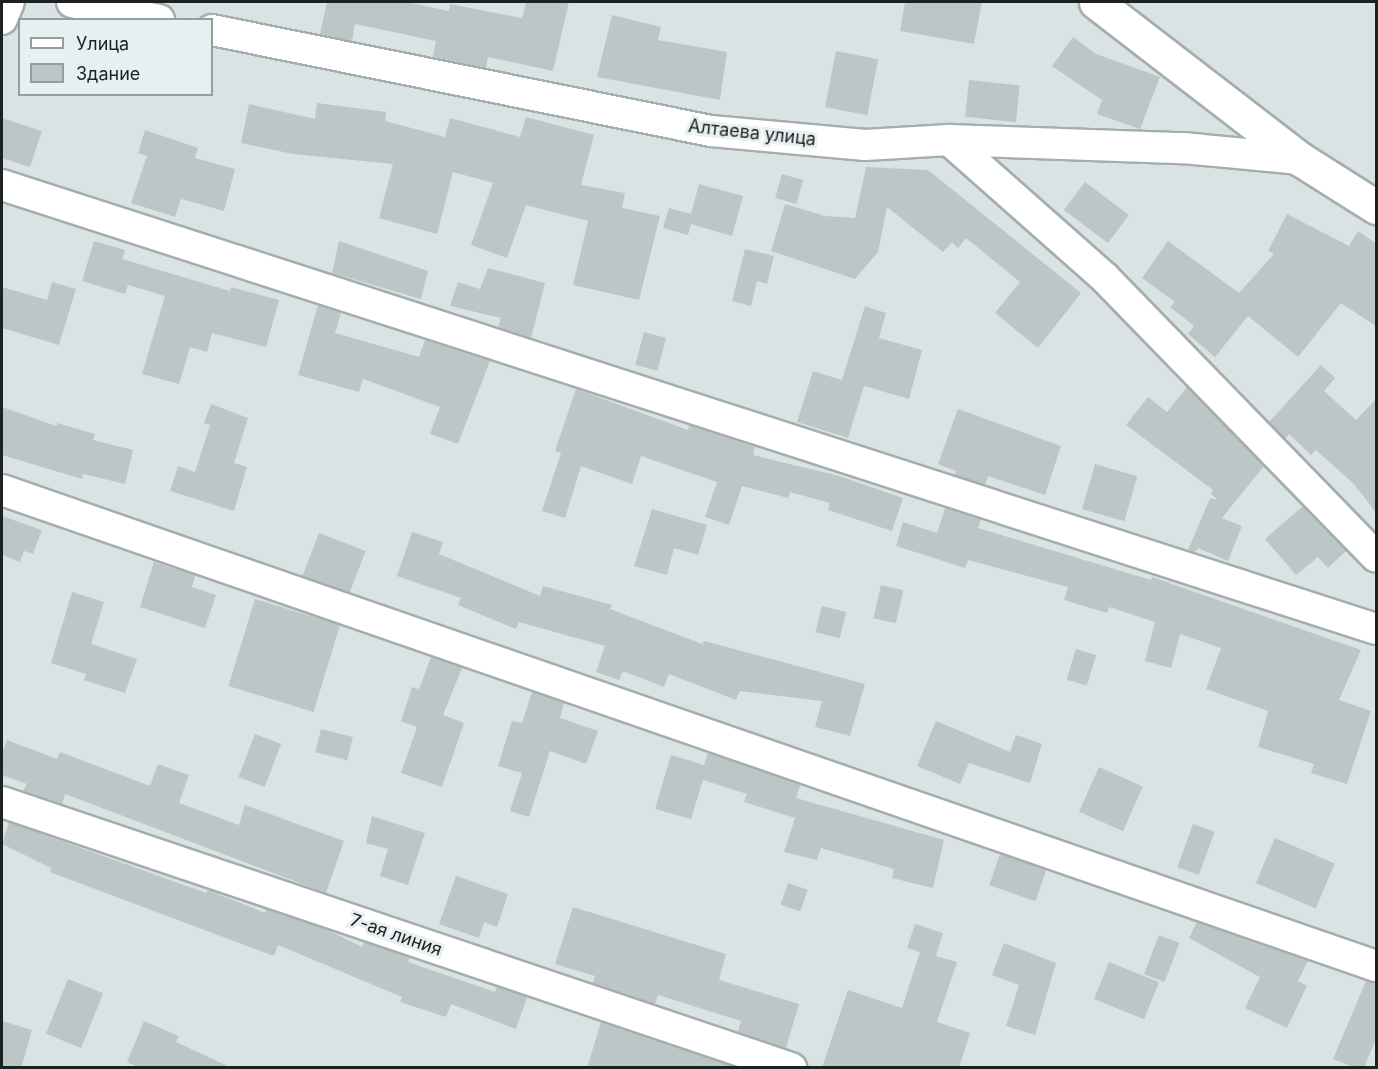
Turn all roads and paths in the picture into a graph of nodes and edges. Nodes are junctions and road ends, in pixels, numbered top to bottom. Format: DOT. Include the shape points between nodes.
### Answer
graph roads {
  1 [pos="9,2"];
  2 [pos="72,2"];
  3 [pos="1096,2"];
  4 [pos="149,18"];
  5 [pos="2,19"];
  6 [pos="213,30"];
  7 [pos="949,140"];
  8 [pos="1300,159"];
  9 [pos="2,185"];
  10 [pos="1377,207"];
  11 [pos="2,489"];
  12 [pos="1377,557"];
  13 [pos="1377,629"];
  14 [pos="2,802"];
  15 [pos="1377,966"];
  16 [pos="790,1068"];
  1 -- 5 [label="street"];
  2 -- 4 [label="street"];
  3 -- 8 [label="street"];
  6 -- 7 [label="street, Алтаева улица" via="711,131 865,145"];
  7 -- 8 [label="street, Алтаева улица" via="1183,148"];
  7 -- 12 [label="street" via="1104,277"];
  8 -- 10 [label="street"];
  9 -- 13 [label="street"];
  11 -- 15 [label="street"];
  14 -- 16 [label="street, 7-ая линия"];
}
